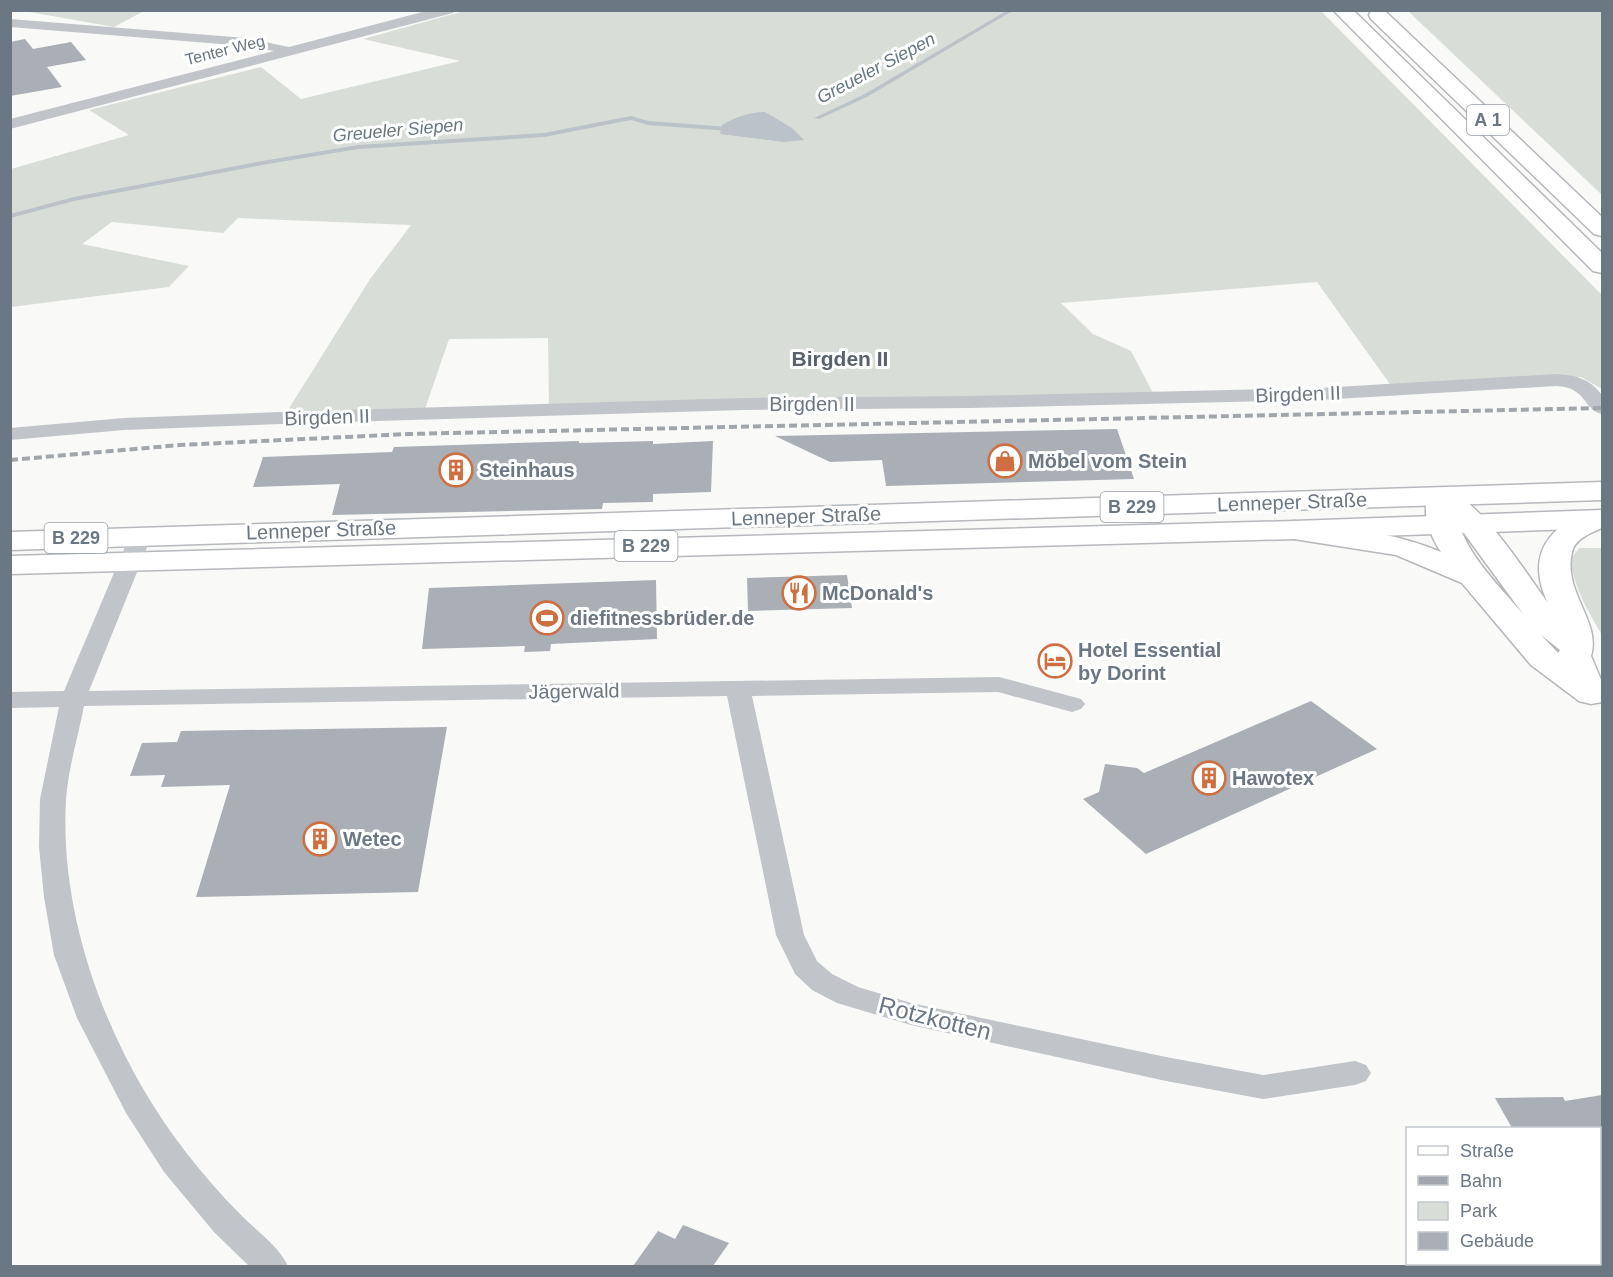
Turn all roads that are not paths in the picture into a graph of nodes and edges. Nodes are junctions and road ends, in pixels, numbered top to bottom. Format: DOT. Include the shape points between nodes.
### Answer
graph roads {
  1 [pos="448,10"];
  2 [pos="1342,10"];
  3 [pos="1374,10"];
  4 [pos="10,23"];
  5 [pos="289,52"];
  6 [pos="10,124"];
  7 [pos="1602,229"];
  8 [pos="1602,266"];
  9 [pos="1602,408"];
  10 [pos="10,434"];
  11 [pos="1600,510"];
  12 [pos="1453,515"];
  13 [pos="1294,530"];
  14 [pos="10,540"];
  15 [pos="136,548"];
  16 [pos="10,565"];
  17 [pos="1473,576"];
  18 [pos="1577,647"];
  19 [pos="738,688"];
  20 [pos="10,700"];
  21 [pos="73,700"];
  22 [pos="1597,702"];
  23 [pos="1072,704"];
  24 [pos="1355,1073"];
  25 [pos="272,1266"];
  1 -- 5 [label="street, Tenter Weg"];
  2 -- 8 [label="main road, A 1"];
  3 -- 7 [label="main road, A 1"];
  4 -- 5 [label="street" via="246,42"];
  5 -- 6 [label="street, Tenter Weg"];
  9 -- 10 [label="street, Birgden II" via="1583,384 1556,380 1319,394 744,404 271,418 124,424"];
  11 -- 12 [label="main road, Lenneper Straße / B 229"];
  11 -- 12 [label="main road, Lenneper Straße / B 229"];
  11 -- 18 [label="main road" via="1563,539 1554,560 1558,591 1574,622"];
  12 -- 13 [label="main road, Lenneper Straße / B 229"];
  12 -- 15 [label="main road, Lenneper Straße / B 229"];
  12 -- 17 [label="main road" via="1450,543"];
  12 -- 18 [label="main road" via="1546,624"];
  13 -- 15 [label="main road, Lenneper Straße / B 229"];
  13 -- 17 [label="main road" via="1405,548"];
  14 -- 15 [label="main road, Lenneper Straße / B 229"];
  15 -- 16 [label="main road, Lenneper Straße / B 229"];
  15 -- 21 [label="street"];
  17 -- 22 [label="main road" via="1543,658"];
  18 -- 22 [label="main road" via="1574,656"];
  19 -- 21 [label="street, Jägerwald"];
  19 -- 23 [label="street, Jägerwald" via="999,684"];
  19 -- 24 [label="street, Rotzkotten" via="790,935 805,967 822,982 911,1014 1263,1087"];
  20 -- 21 [label="street, Jägerwald"];
  21 -- 25 [label="street" via="52,799 55,867 69,955 92,1018 156,1135 226,1222"];
}
